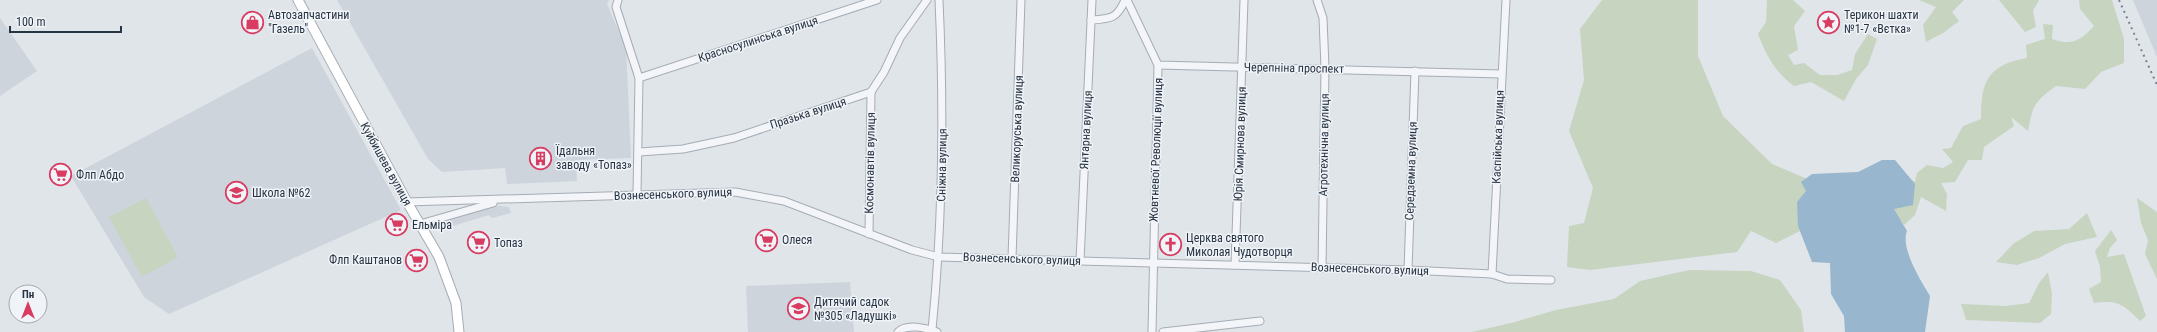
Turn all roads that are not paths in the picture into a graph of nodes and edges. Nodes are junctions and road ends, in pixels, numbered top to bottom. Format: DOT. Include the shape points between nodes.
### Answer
graph roads {
  1 [pos="298,0"];
  2 [pos="618,0"];
  3 [pos="877,0"];
  4 [pos="927,0"];
  5 [pos="939,0"];
  6 [pos="1021,0"];
  7 [pos="1092,0"];
  8 [pos="1126,0"];
  9 [pos="1244,0"];
  10 [pos="1317,0"];
  11 [pos="1506,0"];
  12 [pos="1091,20"];
  13 [pos="1158,65"];
  14 [pos="1243,66"];
  15 [pos="1325,68"];
  16 [pos="1415,71"];
  17 [pos="1501,74"];
  18 [pos="639,78"];
  19 [pos="871,92"];
  20 [pos="639,152"];
  21 [pos="637,194"];
  22 [pos="503,200"];
  23 [pos="407,202"];
  24 [pos="420,224"];
  25 [pos="869,234"];
  26 [pos="939,257"];
  27 [pos="1012,258"];
  28 [pos="1080,261"];
  29 [pos="1152,262"];
  30 [pos="1235,265"];
  31 [pos="1322,268"];
  32 [pos="1408,270"];
  33 [pos="1492,274"];
  34 [pos="1551,280"];
  35 [pos="1260,321"];
  36 [pos="935,331"];
  37 [pos="459,332"];
  38 [pos="898,332"];
  39 [pos="1152,332"];
  40 [pos="1163,332"];
  1 -- 23 [label="main road, Куйбишева вулиця"];
  2 -- 18 [label="street" via="616,7"];
  3 -- 18 [label="street, Красносулинська вулиця"];
  4 -- 19 [label="street" via="900,38"];
  5 -- 26 [label="street, Сніжна вулиця" via="942,66"];
  6 -- 27 [label="street, Великоруська вулиця"];
  7 -- 12 [label="street, Янтарна вулиця"];
  8 -- 12 [label="street" via="1117,15 1109,19"];
  8 -- 13 [label="street"];
  9 -- 14 [label="street, Юрія Смирнова вулиця"];
  10 -- 15 [label="street, Агротехнічна вулиця" via="1324,26"];
  11 -- 17 [label="street, Каспійська вулиця"];
  12 -- 28 [label="street, Янтарна вулиця"];
  13 -- 14 [label="street, Черепніна проспект"];
  13 -- 29 [label="street, Жовтневої Революції вулиця"];
  14 -- 15 [label="street, Черепніна проспект"];
  14 -- 30 [label="street, Юрія Смирнова вулиця"];
  15 -- 16 [label="street, Черепніна проспект"];
  15 -- 31 [label="street, Агротехнічна вулиця"];
  16 -- 17 [label="street, Черепніна проспект"];
  16 -- 32 [label="street, Середземна вулиця"];
  17 -- 33 [label="street, Каспійська вулиця"];
  18 -- 20 [label="street"];
  19 -- 20 [label="street, Празька вулиця" via="734,138 683,149"];
  19 -- 25 [label="street, Космонавтів вулиця"];
  20 -- 21 [label="street"];
  21 -- 22 [label="street, Вознесенського вулиця"];
  21 -- 25 [label="street, Вознесенського вулиця" via="735,192 784,201"];
  22 -- 23 [label="street, Вознесенського вулиця"];
  22 -- 24 [label="street, Вознесенського вулиця"];
  23 -- 24 [label="main road, Куйбишева вулиця"];
  24 -- 37 [label="main road, Куйбишева вулиця" via="439,257 456,303"];
  25 -- 26 [label="street, Вознесенського вулиця"];
  26 -- 27 [label="street, Вознесенського вулиця"];
  26 -- 36 [label="street, Сніжна вулиця"];
  27 -- 28 [label="street, Вознесенського вулиця"];
  28 -- 29 [label="street, Вознесенського вулиця"];
  29 -- 30 [label="street, Вознесенського вулиця"];
  29 -- 39 [label="street, Жовтневої Революції вулиця"];
  30 -- 31 [label="street, Вознесенського вулиця"];
  31 -- 32 [label="street, Вознесенського вулиця"];
  32 -- 33 [label="street, Вознесенського вулиця"];
  33 -- 34 [label="street, Вознесенського вулиця" via="1507,279"];
  35 -- 40 [label="street"];
  36 -- 38 [label="street" via="905,327"];
}
